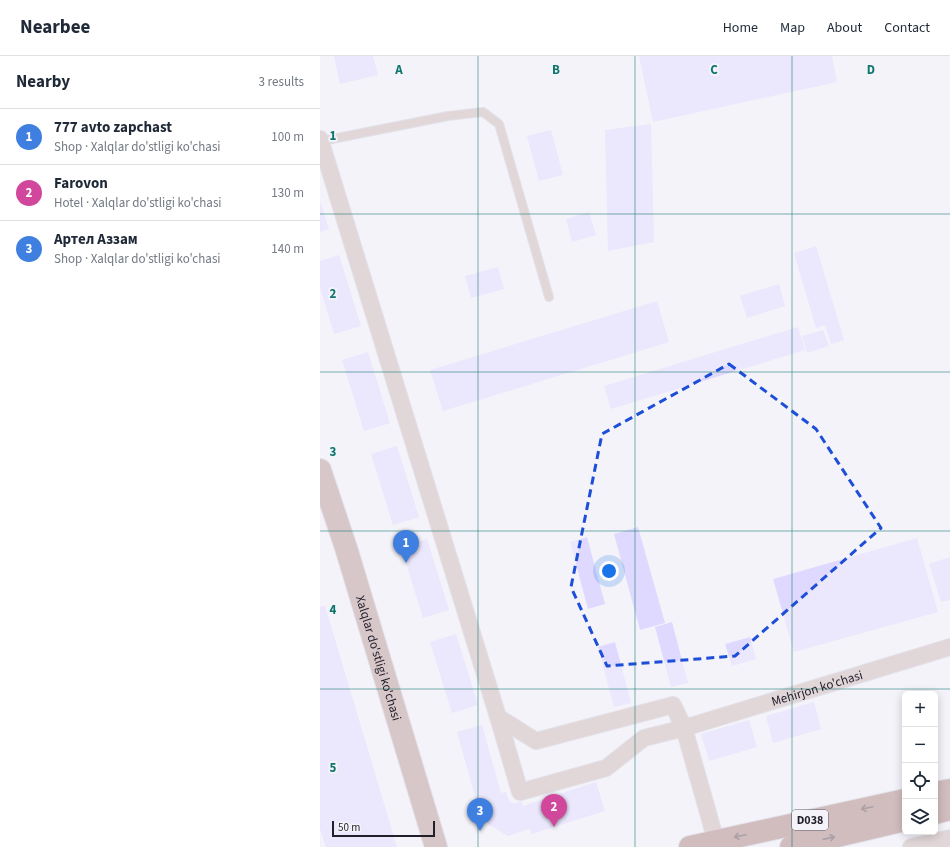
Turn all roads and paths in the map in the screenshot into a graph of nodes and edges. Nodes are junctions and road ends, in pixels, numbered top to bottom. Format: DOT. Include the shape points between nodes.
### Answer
graph roads {
  1 [pos="321,140"];
  2 [pos="549,297"];
  3 [pos="320,470"];
  4 [pos="950,647"];
  5 [pos="498,717"];
  6 [pos="684,728"];
  7 [pos="950,790"];
  8 [pos="902,801"];
  9 [pos="939,807"];
  10 [pos="902,821"];
  11 [pos="950,838"];
  12 [pos="716,841"];
  13 [pos="436,847"];
  14 [pos="690,847"];
  15 [pos="791,847"];
  16 [pos="911,847"];
  1 -- 2 [label="lane" via="448,116 484,112 499,124"];
  1 -- 5 [label="street"];
  3 -- 13 [label="street, Xalqlar do'stligi ko'chasi"];
  4 -- 6 [label="street, Mehirjon ko'chasi"];
  5 -- 6 [label="street" via="536,740 673,705"];
  5 -- 6 [label="street, Mehirjon ko'chasi" via="520,792 606,768 644,738"];
  6 -- 12 [label="street"];
  7 -- 9 [label="main road"];
  8 -- 12 [label="main road, D038, one-way"];
  15 -- 10 [label="main road, D038, one-way"];
  11 -- 16 [label="street"];
  12 -- 14 [label="main road, D038"];
}
